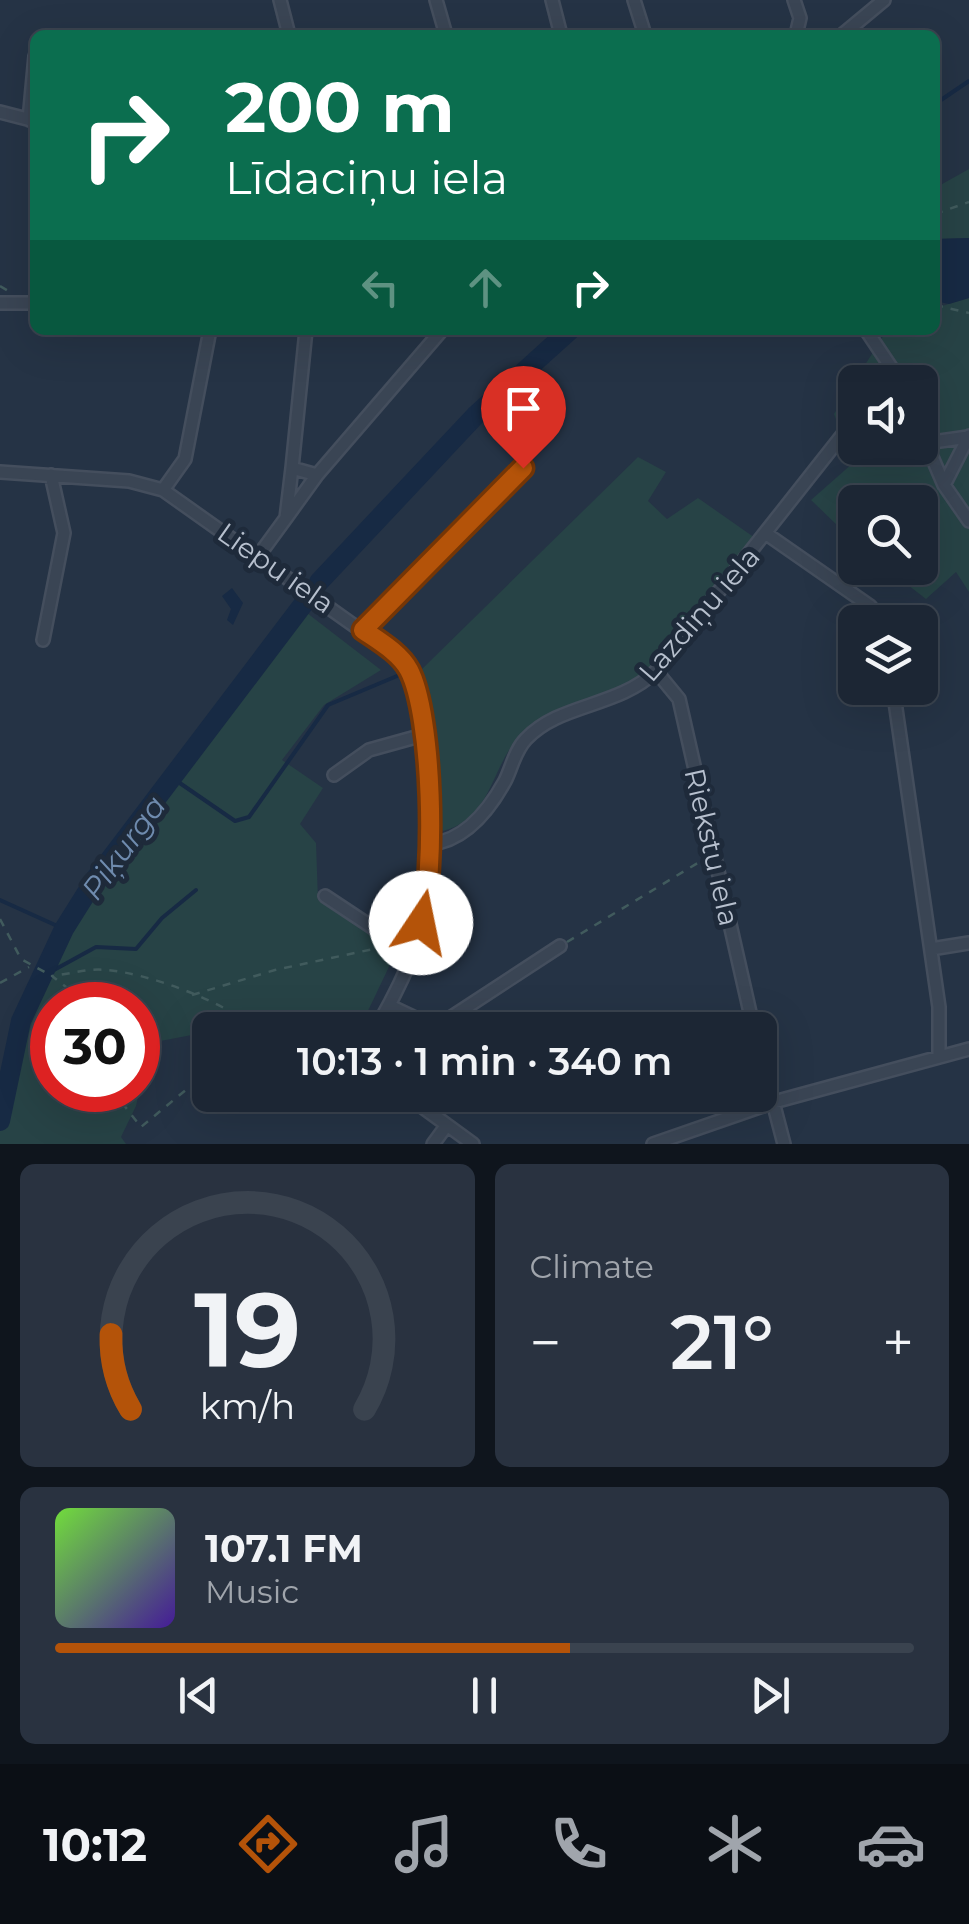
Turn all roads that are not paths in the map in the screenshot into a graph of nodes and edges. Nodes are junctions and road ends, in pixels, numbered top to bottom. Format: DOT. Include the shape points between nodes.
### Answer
graph roads {
  1 [pos="280,0"];
  2 [pos="436,0"];
  3 [pos="552,0"];
  4 [pos="634,0"];
  5 [pos="794,0"];
  6 [pos="884,0"];
  7 [pos="287,30"];
  8 [pos="445,30"];
  9 [pos="560,30"];
  10 [pos="643,30"];
  11 [pos="797,30"];
  12 [pos="848,30"];
  13 [pos="0,112"];
  14 [pos="30,120"];
  15 [pos="0,303"];
  16 [pos="30,303"];
  17 [pos="209,335"];
  18 [pos="305,335"];
  19 [pos="438,335"];
  20 [pos="869,335"];
  21 [pos="888,365"];
  22 [pos="968,436"];
  23 [pos="938,441"];
  24 [pos="838,442"];
  25 [pos="935,465"];
  26 [pos="292,468"];
  27 [pos="523,468"];
  28 [pos="0,472"];
  29 [pos="51,475"];
  30 [pos="317,475"];
  31 [pos="944,485"];
  32 [pos="163,490"];
  33 [pos="286,518"];
  34 [pos="969,521"];
  35 [pos="768,535"];
  36 [pos="259,555"];
  37 [pos="869,605"];
  38 [pos="363,630"];
  39 [pos="43,640"];
  40 [pos="656,671"];
  41 [pos="895,705"];
  42 [pos="423,735"];
  43 [pos="334,775"];
  44 [pos="430,844"];
  45 [pos="325,896"];
  46 [pos="969,943"];
  47 [pos="560,946"];
  48 [pos="930,949"];
  49 [pos="411,952"];
  50 [pos="390,1006"];
  51 [pos="386,1012"];
  52 [pos="398,1012"];
  53 [pos="459,1012"];
  54 [pos="750,1012"];
  55 [pos="969,1049"];
  56 [pos="940,1057"];
  57 [pos="777,1101"];
  58 [pos="430,1112"];
  59 [pos="745,1112"];
  60 [pos="776,1112"];
  61 [pos="447,1124"];
  62 [pos="434,1144"];
  63 [pos="473,1144"];
  64 [pos="653,1144"];
  65 [pos="784,1144"];
  1 -- 7 [label="street"];
  2 -- 8 [label="street"];
  3 -- 9 [label="street"];
  4 -- 10 [label="street"];
  5 -- 11 [label="street"];
  6 -- 12 [label="street"];
  13 -- 14 [label="street"];
  15 -- 16 [label="street"];
  17 -- 32 [label="street" via="185,459"];
  18 -- 26 [label="street"];
  19 -- 30 [label="street"];
  20 -- 21 [label="street"];
  22 -- 23 [label="street"];
  22 -- 31 [label="street"];
  24 -- 35 [label="street, Lazdiņu iela"];
  25 -- 31 [label="street"];
  26 -- 30 [label="street"];
  26 -- 33 [label="street"];
  27 -- 38 [label="street"];
  28 -- 29 [label="street, Liepu iela"];
  29 -- 32 [label="street, Liepu iela"];
  29 -- 39 [label="street" via="64,533"];
  30 -- 33 [label="street"];
  31 -- 34 [label="street"];
  32 -- 36 [label="street, Liepu iela"];
  33 -- 36 [label="street"];
  35 -- 37 [label="street"];
  35 -- 40 [label="street, Lazdiņu iela"];
  36 -- 38 [label="street, Liepu iela"];
  38 -- 42 [label="street, Liepu iela" via="411,673"];
  40 -- 44 [label="street, Lazdiņu iela" via="623,696 540,726 522,743 498,792 473,823 447,842"];
  40 -- 54 [label="street, Riekstu iela" via="679,699"];
  41 -- 48 [label="street"];
  42 -- 43 [label="street" via="384,743"];
  42 -- 44 [label="street, Liepu iela"];
  44 -- 49 [label="street, Liepu iela" via="430,886"];
  45 -- 49 [label="street"];
  46 -- 48 [label="street"];
  47 -- 53 [label="street"];
  48 -- 56 [label="street"];
  49 -- 50 [label="street, Liepu iela"];
  50 -- 51 [label="street, Liepu iela"];
  50 -- 52 [label="street"];
  55 -- 56 [label="street"];
  56 -- 57 [label="street"];
  58 -- 61 [label="street"];
  59 -- 64 [label="street"];
  60 -- 65 [label="street"];
  61 -- 62 [label="street"];
  61 -- 63 [label="street"];
}
